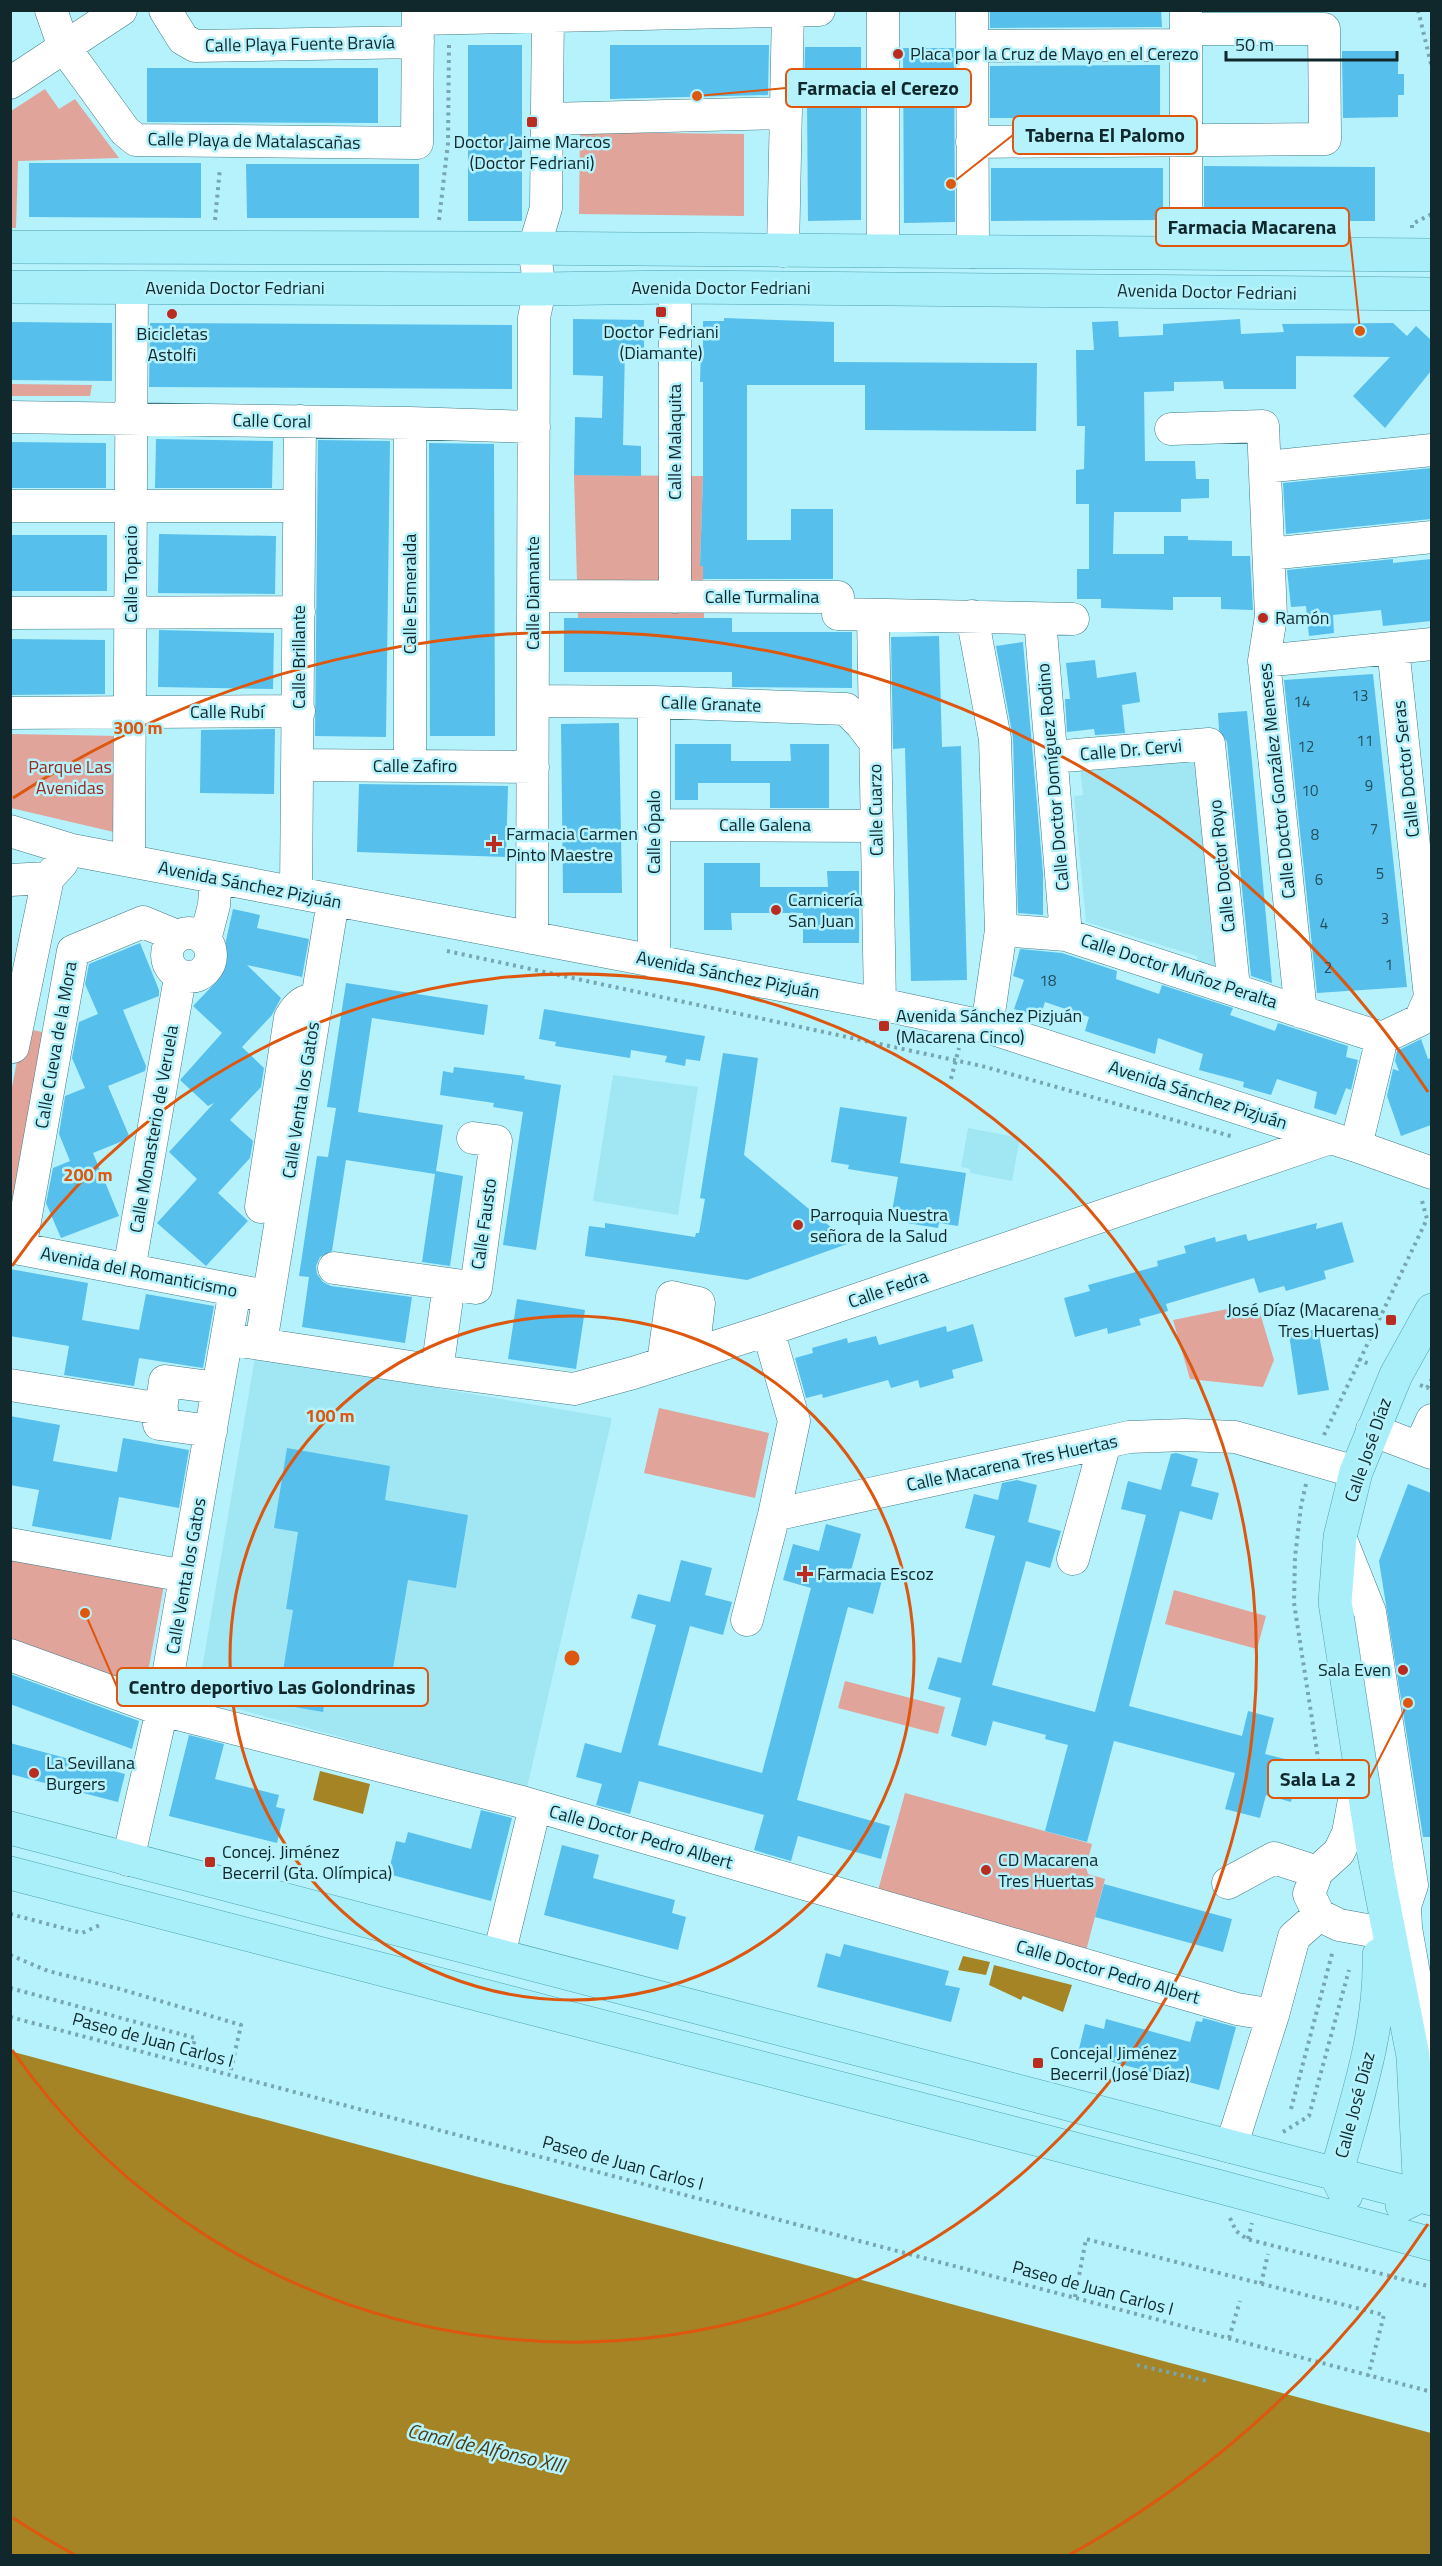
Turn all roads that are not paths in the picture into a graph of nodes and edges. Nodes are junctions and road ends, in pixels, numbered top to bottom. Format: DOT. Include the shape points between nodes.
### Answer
graph roads {
  1 [pos="51,10"];
  2 [pos="121,10"];
  3 [pos="165,10"];
  4 [pos="819,10"];
  5 [pos="883,10"];
  6 [pos="972,10"];
  7 [pos="788,11"];
  8 [pos="548,13"];
  9 [pos="418,24"];
  10 [pos="1186,28"];
  11 [pos="972,46"];
  12 [pos="64,47"];
  13 [pos="10,82"];
  14 [pos="786,113"];
  15 [pos="547,119"];
  16 [pos="1187,139"];
  17 [pos="972,142"];
  18 [pos="10,248"];
  19 [pos="534,248"];
  20 [pos="783,251"];
  21 [pos="883,251"];
  22 [pos="973,252"];
  23 [pos="1186,254"];
  24 [pos="1431,255"];
  25 [pos="10,287"];
  26 [pos="675,287"];
  27 [pos="132,288"];
  28 [pos="540,290"];
  29 [pos="1431,294"];
  30 [pos="10,417"];
  31 [pos="132,419"];
  32 [pos="300,421"];
  33 [pos="410,423"];
  34 [pos="534,427"];
  35 [pos="1171,429"];
  36 [pos="1431,450"];
  37 [pos="1265,467"];
  38 [pos="10,506"];
  39 [pos="299,506"];
  40 [pos="131,507"];
  41 [pos="1431,537"];
  42 [pos="1269,554"];
  43 [pos="533,596"];
  44 [pos="675,597"];
  45 [pos="299,612"];
  46 [pos="10,613"];
  47 [pos="130,613"];
  48 [pos="873,615"];
  49 [pos="972,616"];
  50 [pos="1040,619"];
  51 [pos="1073,619"];
  52 [pos="1431,644"];
  53 [pos="1393,648"];
  54 [pos="1264,661"];
  55 [pos="533,701"];
  56 [pos="654,702"];
  57 [pos="299,711"];
  58 [pos="130,712"];
  59 [pos="10,713"];
  60 [pos="874,741"];
  61 [pos="1209,744"];
  62 [pos="1052,757"];
  63 [pos="297,765"];
  64 [pos="410,766"];
  65 [pos="533,766"];
  66 [pos="654,825"];
  67 [pos="876,826"];
  68 [pos="10,831"];
  69 [pos="72,850"];
  70 [pos="129,860"];
  71 [pos="48,878"];
  72 [pos="216,879"];
  73 [pos="10,880"];
  74 [pos="296,892"];
  75 [pos="333,901"];
  76 [pos="1001,930"];
  77 [pos="1066,935"];
  78 [pos="532,938"];
  79 [pos="654,962"];
  80 [pos="1234,988"];
  81 [pos="178,989"];
  82 [pos="1430,997"];
  83 [pos="880,1004"];
  84 [pos="1301,1012"];
  85 [pos="974,1033"];
  86 [pos="1382,1038"];
  87 [pos="13,1047"];
  88 [pos="473,1138"];
  89 [pos="1343,1142"];
  90 [pos="1426,1185"];
  91 [pos="15,1248"];
  92 [pos="334,1268"];
  93 [pos="129,1270"];
  94 [pos="449,1284"];
  95 [pos="251,1293"];
  96 [pos="1431,1310"];
  97 [pos="768,1330"];
  98 [pos="227,1339"];
  99 [pos="261,1343"];
  100 [pos="693,1354"];
  101 [pos="663,1363"];
  102 [pos="437,1371"];
  103 [pos="10,1385"];
  104 [pos="218,1388"];
  105 [pos="162,1409"];
  106 [pos="1431,1420"];
  107 [pos="1372,1430"];
  108 [pos="211,1431"];
  109 [pos="1105,1443"];
  110 [pos="1425,1450"];
  111 [pos="1356,1472"];
  112 [pos="774,1515"];
  113 [pos="1341,1537"];
  114 [pos="10,1544"];
  115 [pos="1073,1559"];
  116 [pos="185,1576"];
  117 [pos="747,1620"];
  118 [pos="10,1655"];
  119 [pos="162,1710"];
  120 [pos="1360,1765"];
  121 [pos="536,1807"];
  122 [pos="10,1828"];
  123 [pos="1372,1849"];
  124 [pos="128,1860"];
  125 [pos="1317,1872"];
  126 [pos="10,1873"];
  127 [pos="1228,1883"];
  128 [pos="1329,1920"];
  129 [pos="1378,1932"];
  130 [pos="499,1955"];
  131 [pos="1273,2015"];
  132 [pos="1423,2076"];
  133 [pos="1231,2147"];
  134 [pos="1336,2175"];
  135 [pos="1426,2198"];
  136 [pos="1361,2226"];
  137 [pos="1431,2244"];
  1 -- 12 [label="street"];
  2 -- 12 [label="street"];
  3 -- 9 [label="street, Calle Playa Fuente Bravía" via="183,39 195,46"];
  4 -- 7 [label="street, Calle Playa Fuente Bravía"];
  5 -- 21 [label="street"];
  6 -- 11 [label="street"];
  7 -- 8 [label="street, Calle Playa Fuente Bravía"];
  7 -- 14 [label="street"];
  8 -- 9 [label="street, Calle Playa Fuente Bravía"];
  8 -- 15 [label="street"];
  9 -- 12 [label="street, Calle Playa de Matalascañas" via="417,143 136,140 125,131"];
  10 -- 11 [label="street"];
  10 -- 16 [label="street"];
  10 -- 16 [label="street" via="1324,29 1324,139"];
  11 -- 17 [label="street"];
  12 -- 13 [label="street"];
  14 -- 15 [label="street"];
  14 -- 20 [label="street"];
  15 -- 19 [label="street" via="546,208"];
  16 -- 17 [label="street"];
  16 -- 23 [label="street"];
  17 -- 22 [label="street"];
  18 -- 19 [label="main road, Avenida Doctor Fedriani"];
  19 -- 20 [label="main road, Avenida Doctor Fedriani"];
  19 -- 28 [label="street, Calle Diamante"];
  20 -- 21 [label="main road, Avenida Doctor Fedriani"];
  21 -- 22 [label="main road, Avenida Doctor Fedriani"];
  22 -- 23 [label="main road, Avenida Doctor Fedriani"];
  23 -- 24 [label="main road, Avenida Doctor Fedriani"];
  25 -- 27 [label="main road, Avenida Doctor Fedriani"];
  26 -- 28 [label="main road, Avenida Doctor Fedriani"];
  26 -- 29 [label="main road, Avenida Doctor Fedriani"];
  26 -- 44 [label="street, Calle Malaquita"];
  27 -- 28 [label="main road, Avenida Doctor Fedriani"];
  27 -- 31 [label="street, Calle Topacio"];
  28 -- 34 [label="street, Calle Diamante" via="534,318"];
  30 -- 31 [label="street, Calle Coral"];
  31 -- 32 [label="street, Calle Coral"];
  31 -- 40 [label="street, Calle Topacio"];
  32 -- 33 [label="street, Calle Coral"];
  32 -- 39 [label="street, Calle Brillante"];
  33 -- 34 [label="street, Calle Coral"];
  33 -- 64 [label="street, Calle Esmeralda"];
  34 -- 43 [label="street, Calle Diamante"];
  35 -- 37 [label="street, Calle Doctor González Meneses" via="1263,426"];
  36 -- 37 [label="street"];
  37 -- 42 [label="street, Calle Doctor González Meneses"];
  38 -- 40 [label="street"];
  39 -- 40 [label="street"];
  39 -- 45 [label="street, Calle Brillante"];
  40 -- 47 [label="street, Calle Topacio"];
  41 -- 42 [label="street"];
  42 -- 54 [label="street, Calle Doctor González Meneses" via="1271,616"];
  43 -- 44 [label="street, Calle Turmalina"];
  43 -- 55 [label="street, Calle Diamante"];
  44 -- 48 [label="street, Calle Turmalina" via="838,597 838,614"];
  45 -- 47 [label="street"];
  45 -- 57 [label="street, Calle Brillante"];
  46 -- 47 [label="street"];
  47 -- 58 [label="street, Calle Topacio"];
  48 -- 49 [label="street, Calle Turmalina"];
  48 -- 60 [label="street, Calle Cuarzo"];
  49 -- 50 [label="street, Calle Turmalina"];
  49 -- 76 [label="street" via="995,739"];
  50 -- 51 [label="street, Calle Turmalina"];
  50 -- 62 [label="street, Calle Doctor Domíguez Rodino"];
  52 -- 53 [label="street"];
  53 -- 54 [label="street"];
  53 -- 82 [label="street, Calle Doctor Seras"];
  54 -- 84 [label="street, Calle Doctor González Meneses"];
  55 -- 56 [label="street, Calle Granate"];
  55 -- 65 [label="street, Calle Diamante"];
  56 -- 60 [label="street, Calle Granate" via="846,709"];
  56 -- 66 [label="street, Calle Ópalo"];
  57 -- 58 [label="street, Calle Rubí"];
  57 -- 63 [label="street, Calle Brillante"];
  58 -- 59 [label="street, Calle Rubí"];
  58 -- 70 [label="street, Calle Topacio"];
  60 -- 67 [label="street, Calle Cuarzo"];
  61 -- 62 [label="street, Calle Dr. Cervi"];
  61 -- 80 [label="street, Calle Doctor Royo"];
  62 -- 77 [label="street, Calle Doctor Domíguez Rodino"];
  63 -- 64 [label="street, Calle Zafiro"];
  63 -- 74 [label="street, Calle Brillante"];
  64 -- 65 [label="street, Calle Zafiro"];
  65 -- 78 [label="street, Calle Diamante"];
  66 -- 67 [label="street, Calle Galena"];
  66 -- 79 [label="street, Calle Ópalo"];
  67 -- 83 [label="street, Calle Cuarzo"];
  68 -- 69 [label="street, Avenida Sánchez Pizjuán"];
  69 -- 70 [label="street, Avenida Sánchez Pizjuán"];
  69 -- 71 [label="street"];
  70 -- 72 [label="street, Avenida Sánchez Pizjuán"];
  71 -- 73 [label="street"];
  71 -- 87 [label="street"];
  72 -- 74 [label="street, Avenida Sánchez Pizjuán"];
  72 -- 91 [label="street, Calle Cueva de la Mora" via="214,905 191,938 143,922 73,951"];
  74 -- 75 [label="street, Avenida Sánchez Pizjuán"];
  75 -- 78 [label="street, Avenida Sánchez Pizjuán"];
  75 -- 95 [label="street, Calle Venta los Gatos" via="317,1000"];
  76 -- 77 [label="street, Calle Doctor Muñoz Peralta"];
  76 -- 85 [label="street"];
  77 -- 80 [label="street, Calle Doctor Muñoz Peralta"];
  78 -- 79 [label="street, Avenida Sánchez Pizjuán"];
  79 -- 83 [label="street, Avenida Sánchez Pizjuán"];
  80 -- 84 [label="street, Calle Doctor Muñoz Peralta"];
  81 -- 93 [label="street, Calle Monasterio de Veruela"];
  82 -- 86 [label="street" via="1420,1020"];
  83 -- 85 [label="street, Avenida Sánchez Pizjuán"];
  84 -- 86 [label="street, Calle Doctor Muñoz Peralta"];
  85 -- 89 [label="street, Avenida Sánchez Pizjuán"];
  86 -- 89 [label="street"];
  88 -- 94 [label="street, Calle Fausto" via="496,1141 476,1288"];
  89 -- 90 [label="street, Avenida Sánchez Pizjuán"];
  89 -- 97 [label="street, Calle Fedra"];
  91 -- 93 [label="street, Avenida del Romanticismo"];
  92 -- 94 [label="street"];
  93 -- 95 [label="street, Avenida del Romanticismo"];
  94 -- 102 [label="street, Calle Fausto"];
  95 -- 98 [label="street, Calle Venta los Gatos"];
  95 -- 99 [label="street, Calle Venta los Gatos"];
  96 -- 107 [label="main road, Calle José Díaz"];
  97 -- 100 [label="street, Calle Fedra"];
  97 -- 112 [label="street" via="794,1420"];
  98 -- 99 [label="street"];
  98 -- 104 [label="street, Calle Venta los Gatos"];
  99 -- 102 [label="street"];
  100 -- 101 [label="street, Calle Fedra"];
  100 -- 101 [label="street" via="699,1304 672,1298"];
  101 -- 102 [label="street, Calle Fedra" via="574,1389"];
  103 -- 105 [label="street"];
  104 -- 105 [label="street" via="165,1381"];
  104 -- 108 [label="street, Calle Venta los Gatos"];
  105 -- 108 [label="street" via="159,1424"];
  106 -- 110 [label="street"];
  107 -- 110 [label="street"];
  107 -- 111 [label="main road, Calle José Díaz"];
  108 -- 116 [label="street, Calle Venta los Gatos"];
  109 -- 111 [label="street, Calle Macarena Tres Huertas" via="1129,1437 1235,1437"];
  109 -- 112 [label="street, Calle Macarena Tres Huertas"];
  109 -- 115 [label="street"];
  111 -- 113 [label="main road, Calle José Díaz"];
  112 -- 117 [label="street"];
  113 -- 120 [label="main road, Calle José Díaz" via="1335,1602"];
  113 -- 132 [label="street" via="1370,1612 1412,1885 1405,1906 1406,1928 1425,2036"];
  114 -- 116 [label="street"];
  116 -- 119 [label="street, Calle Venta los Gatos"];
  118 -- 119 [label="street, Calle Doctor Pedro Albert"];
  119 -- 121 [label="street, Calle Doctor Pedro Albert"];
  119 -- 124 [label="street, Calle Venta los Gatos"];
  120 -- 123 [label="main road, Calle José Díaz"];
  120 -- 125 [label="street" via="1348,1833 1339,1852"];
  121 -- 130 [label="street"];
  121 -- 131 [label="street, Calle Doctor Pedro Albert" via="1237,2009"];
  122 -- 124 [label="main road"];
  123 -- 129 [label="main road, Calle José Díaz"];
  123 -- 132 [label="main road, Calle José Díaz" via="1413,2056"];
  124 -- 130 [label="main road"];
  125 -- 127 [label="street" via="1275,1858"];
  125 -- 128 [label="street" via="1309,1894"];
  126 -- 136 [label="main road"];
  128 -- 129 [label="street"];
  128 -- 131 [label="street" via="1294,1937"];
  129 -- 134 [label="main road, Calle José Díaz" via="1380,1987 1374,2035"];
  130 -- 133 [label="main road"];
  131 -- 133 [label="street"];
  132 -- 135 [label="main road, Calle José Díaz"];
  133 -- 134 [label="main road"];
  134 -- 135 [label="main road"];
  134 -- 136 [label="main road, Calle José Díaz"];
  135 -- 136 [label="main road"];
  136 -- 137 [label="main road"];
}
